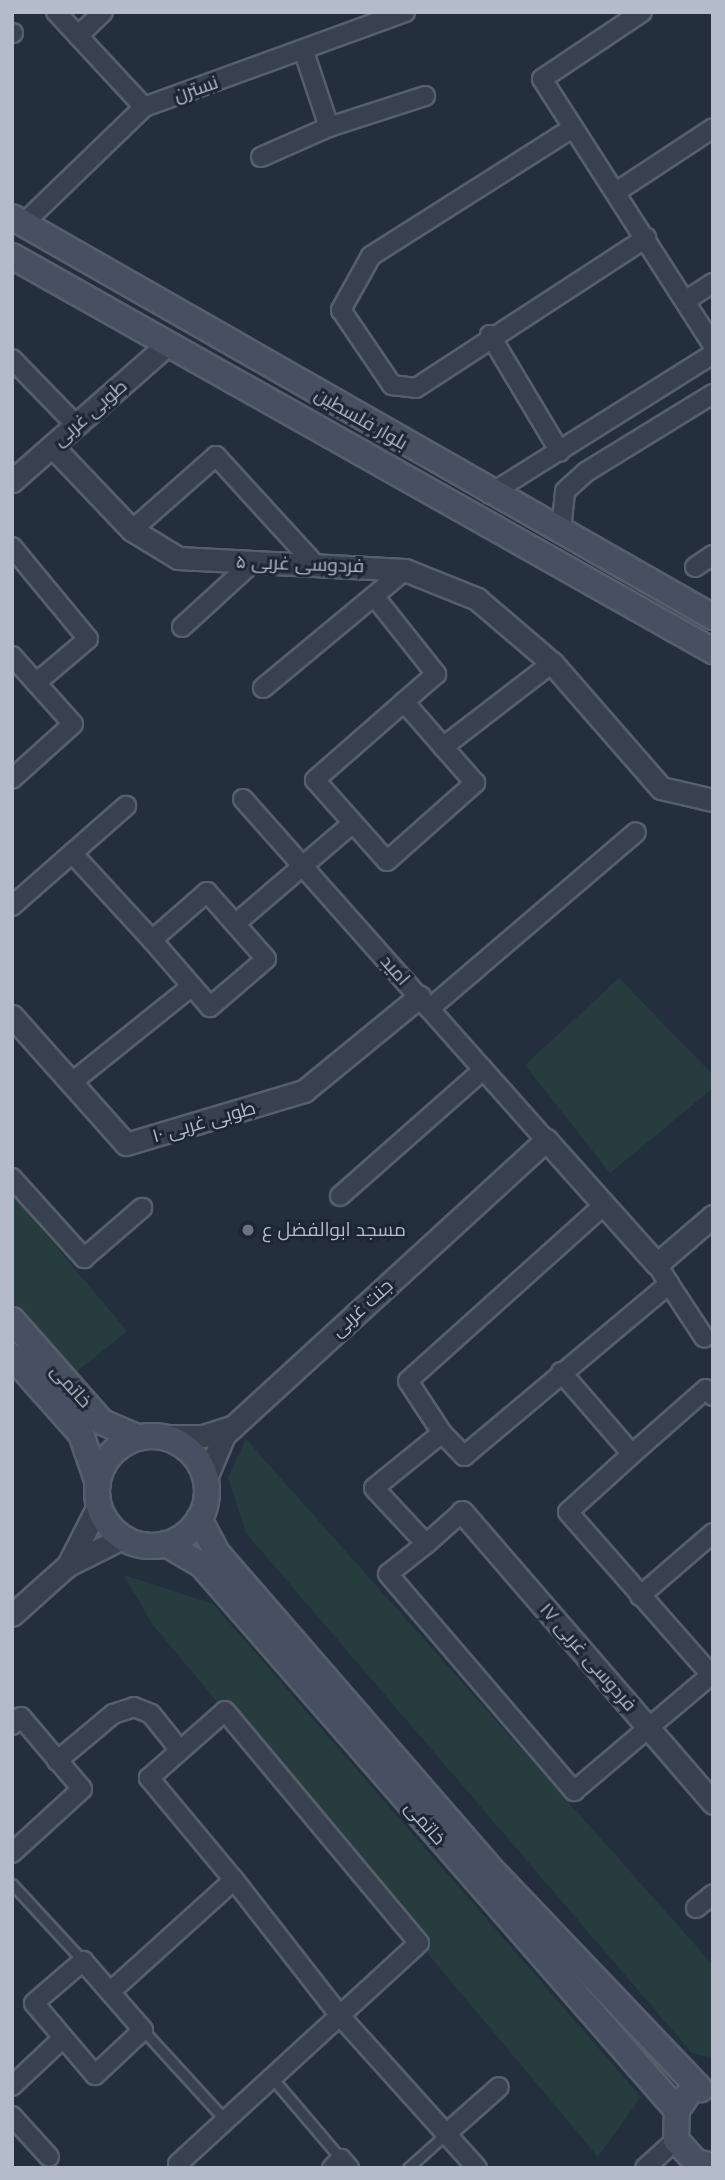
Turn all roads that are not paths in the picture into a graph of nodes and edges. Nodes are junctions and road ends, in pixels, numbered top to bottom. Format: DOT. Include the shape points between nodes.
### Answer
graph roads {
  1 [pos="56,12"];
  2 [pos="103,12"];
  3 [pos="405,12"];
  4 [pos="642,12"];
  5 [pos="78,36"];
  6 [pos="304,52"];
  7 [pos="425,96"];
  8 [pos="144,107"];
  9 [pos="329,127"];
  10 [pos="713,128"];
  11 [pos="571,129"];
  12 [pos="261,156"];
  13 [pos="616,192"];
  14 [pos="18,220"];
  15 [pos="646,238"];
  16 [pos="12,256"];
  17 [pos="713,283"];
  18 [pos="685,301"];
  19 [pos="490,335"];
  20 [pos="168,344"];
  21 [pos="713,345"];
  22 [pos="713,354"];
  23 [pos="12,359"];
  24 [pos="713,394"];
  25 [pos="76,425"];
  26 [pos="52,446"];
  27 [pos="559,452"];
  28 [pos="12,481"];
  29 [pos="490,494"];
  30 [pos="132,530"];
  31 [pos="561,530"];
  32 [pos="12,547"];
  33 [pos="713,555"];
  34 [pos="312,561"];
  35 [pos="252,563"];
  36 [pos="695,567"];
  37 [pos="638,569"];
  38 [pos="405,570"];
  39 [pos="374,596"];
  40 [pos="622,596"];
  41 [pos="713,617"];
  42 [pos="182,627"];
  43 [pos="713,651"];
  44 [pos="12,656"];
  45 [pos="552,663"];
  46 [pos="36,683"];
  47 [pos="263,688"];
  48 [pos="404,702"];
  49 [pos="443,747"];
  50 [pos="12,779"];
  51 [pos="243,799"];
  52 [pos="713,800"];
  53 [pos="126,806"];
  54 [pos="353,823"];
  55 [pos="636,832"];
  56 [pos="72,853"];
  57 [pos="304,864"];
  58 [pos="12,906"];
  59 [pos="235,924"];
  60 [pos="152,940"];
  61 [pos="192,986"];
  62 [pos="424,1003"];
  63 [pos="12,1016"];
  64 [pos="483,1070"];
  65 [pos="71,1083"];
  66 [pos="546,1140"];
  67 [pos="12,1178"];
  68 [pos="340,1196"];
  69 [pos="604,1206"];
  70 [pos="142,1208"];
  71 [pos="713,1216"];
  72 [pos="657,1264"];
  73 [pos="669,1284"];
  74 [pos="12,1320"];
  75 [pos="704,1337"];
  76 [pos="12,1356"];
  77 [pos="561,1372"];
  78 [pos="713,1396"];
  79 [pos="234,1425"];
  80 [pos="442,1433"];
  81 [pos="150,1437"];
  82 [pos="632,1454"];
  83 [pos="206,1478"];
  84 [pos="99,1493"];
  85 [pos="462,1512"];
  86 [pos="199,1519"];
  87 [pos="713,1533"];
  88 [pos="124,1538"];
  89 [pos="166,1544"];
  90 [pos="426,1544"];
  91 [pos="68,1565"];
  92 [pos="640,1596"];
  93 [pos="12,1615"];
  94 [pos="712,1674"];
  95 [pos="12,1725"];
  96 [pos="649,1729"];
  97 [pos="179,1749"];
  98 [pos="57,1761"];
  99 [pos="713,1803"];
  100 [pos="12,1853"];
  101 [pos="234,1880"];
  102 [pos="12,1884"];
  103 [pos="713,1894"];
  104 [pos="696,1908"];
  105 [pos="83,1961"];
  106 [pos="110,1992"];
  107 [pos="341,2017"];
  108 [pos="143,2030"];
  109 [pos="63,2038"];
  110 [pos="273,2079"];
  111 [pos="12,2085"];
  112 [pos="499,2087"];
  113 [pos="706,2088"];
  114 [pos="677,2110"];
  115 [pos="12,2116"];
  116 [pos="227,2122"];
  117 [pos="447,2133"];
  118 [pos="676,2140"];
  119 [pos="49,2157"];
  120 [pos="178,2164"];
  121 [pos="341,2165"];
  122 [pos="713,2166"];
  123 [pos="408,2168"];
  124 [pos="477,2168"];
  125 [pos="645,2168"];
  1 -- 5 [label="street"];
  2 -- 5 [label="street"];
  3 -- 6 [label="street, نسترن"];
  4 -- 11 [label="street" via="542,79"];
  5 -- 8 [label="street"];
  6 -- 8 [label="street, نسترن"];
  6 -- 9 [label="street"];
  7 -- 9 [label="street"];
  8 -- 14 [label="street, نسترن"];
  9 -- 12 [label="street"];
  10 -- 13 [label="street"];
  11 -- 13 [label="street"];
  11 -- 19 [label="street" via="371,256 341,310 392,386 416,388"];
  13 -- 15 [label="street"];
  14 -- 29 [label="main road, بلوار فلسطین"];
  15 -- 18 [label="street"];
  15 -- 19 [label="street"];
  16 -- 20 [label="main road, بلوار فلسطین"];
  17 -- 18 [label="street"];
  18 -- 21 [label="street"];
  19 -- 27 [label="street"];
  20 -- 25 [label="street, طوبی غربی"];
  20 -- 40 [label="main road, بلوار فلسطین"];
  22 -- 27 [label="street"];
  23 -- 25 [label="street"];
  24 -- 31 [label="street" via="565,491"];
  25 -- 26 [label="street, طوبی غربی"];
  26 -- 28 [label="street, طوبی غربی"];
  26 -- 30 [label="street, فردوسی غربی ۵"];
  27 -- 29 [label="street"];
  29 -- 31 [label="main road, بلوار فلسطین"];
  30 -- 34 [label="street" via="216,456"];
  30 -- 35 [label="street, فردوسی غربی ۵" via="178,558"];
  31 -- 37 [label="main road, بلوار فلسطین"];
  32 -- 46 [label="street" via="88,639"];
  33 -- 36 [label="street"];
  34 -- 35 [label="street, فردوسی غربی ۵"];
  34 -- 38 [label="street, فردوسی غربی ۵"];
  35 -- 42 [label="street"];
  37 -- 40 [label="main road"];
  37 -- 41 [label="main road, بلوار فلسطین"];
  38 -- 39 [label="street"];
  38 -- 45 [label="street, فردوسی غربی ۵" via="477,599"];
  39 -- 47 [label="street"];
  39 -- 48 [label="street" via="436,674"];
  40 -- 43 [label="main road, بلوار فلسطین"];
  44 -- 46 [label="street"];
  45 -- 49 [label="street"];
  45 -- 52 [label="street, فردوسی غربی ۵" via="661,788"];
  46 -- 50 [label="street" via="73,724"];
  48 -- 49 [label="street"];
  48 -- 54 [label="street" via="315,780"];
  49 -- 54 [label="street" via="475,783 387,861"];
  51 -- 57 [label="street, امید"];
  53 -- 56 [label="street"];
  54 -- 57 [label="street"];
  55 -- 62 [label="street"];
  56 -- 58 [label="street"];
  56 -- 60 [label="street"];
  57 -- 59 [label="street"];
  57 -- 62 [label="street, امید"];
  59 -- 60 [label="street" via="207,892"];
  59 -- 61 [label="street" via="265,959 211,1007"];
  60 -- 61 [label="street"];
  61 -- 65 [label="street"];
  62 -- 64 [label="street, امید"];
  62 -- 65 [label="street, طوبی غربی ۱۰" via="303,1091 126,1144"];
  63 -- 65 [label="street, طوبی غربی ۱۰"];
  64 -- 66 [label="street, امید"];
  64 -- 68 [label="street"];
  66 -- 69 [label="street"];
  66 -- 79 [label="street, جنت غربی"];
  67 -- 70 [label="street" via="84,1258"];
  69 -- 72 [label="street"];
  69 -- 80 [label="street" via="408,1381"];
  71 -- 72 [label="street"];
  72 -- 73 [label="street"];
  73 -- 75 [label="street"];
  73 -- 77 [label="street"];
  74 -- 81 [label="main road, خاتمی" via="102,1422"];
  76 -- 84 [label="main road, خاتمی" via="81,1434"];
  77 -- 80 [label="street" via="464,1456"];
  77 -- 82 [label="street"];
  78 -- 82 [label="street" via="706,1389"];
  79 -- 81 [label="street, جنت غربی" via="204,1436"];
  79 -- 83 [label="street"];
  80 -- 90 [label="street" via="374,1488"];
  81 -- 83 [label="main road" via="190,1450"];
  81 -- 84 [label="main road" via="112,1454"];
  82 -- 92 [label="street" via="568,1512"];
  83 -- 86 [label="main road"];
  84 -- 88 [label="main road"];
  84 -- 91 [label="street"];
  85 -- 90 [label="street"];
  85 -- 96 [label="street, فردوسی غربی ۱۷"];
  86 -- 89 [label="main road"];
  86 -- 113 [label="main road, خاتمی" via="217,1553 486,1864"];
  87 -- 92 [label="street"];
  88 -- 89 [label="main road"];
  88 -- 91 [label="street"];
  89 -- 114 [label="main road, خاتمی" via="202,1565"];
  90 -- 96 [label="street" via="388,1574 574,1791"];
  91 -- 93 [label="street"];
  92 -- 94 [label="street"];
  94 -- 96 [label="street"];
  95 -- 98 [label="street" via="21,1717"];
  96 -- 99 [label="street, فردوسی غربی ۱۷"];
  97 -- 98 [label="street" via="151,1713 134,1707 113,1714"];
  97 -- 101 [label="street" via="149,1778"];
  97 -- 107 [label="street" via="225,1711 419,1943"];
  98 -- 100 [label="street" via="82,1789"];
  101 -- 106 [label="street"];
  101 -- 107 [label="street"];
  102 -- 105 [label="lane"];
  103 -- 104 [label="street"];
  105 -- 106 [label="street"];
  105 -- 109 [label="street" via="34,2003"];
  106 -- 108 [label="street"];
  107 -- 110 [label="street"];
  107 -- 117 [label="street"];
  108 -- 109 [label="street" via="95,2075"];
  108 -- 116 [label="lane"];
  109 -- 111 [label="street"];
  110 -- 116 [label="street"];
  110 -- 121 [label="lane"];
  112 -- 117 [label="street"];
  113 -- 114 [label="main road"];
  114 -- 118 [label="main road"];
  115 -- 119 [label="street"];
  116 -- 120 [label="street"];
  117 -- 123 [label="lane"];
  117 -- 124 [label="street"];
  118 -- 122 [label="main road" via="696,2162"];
  118 -- 125 [label="street"];
}
